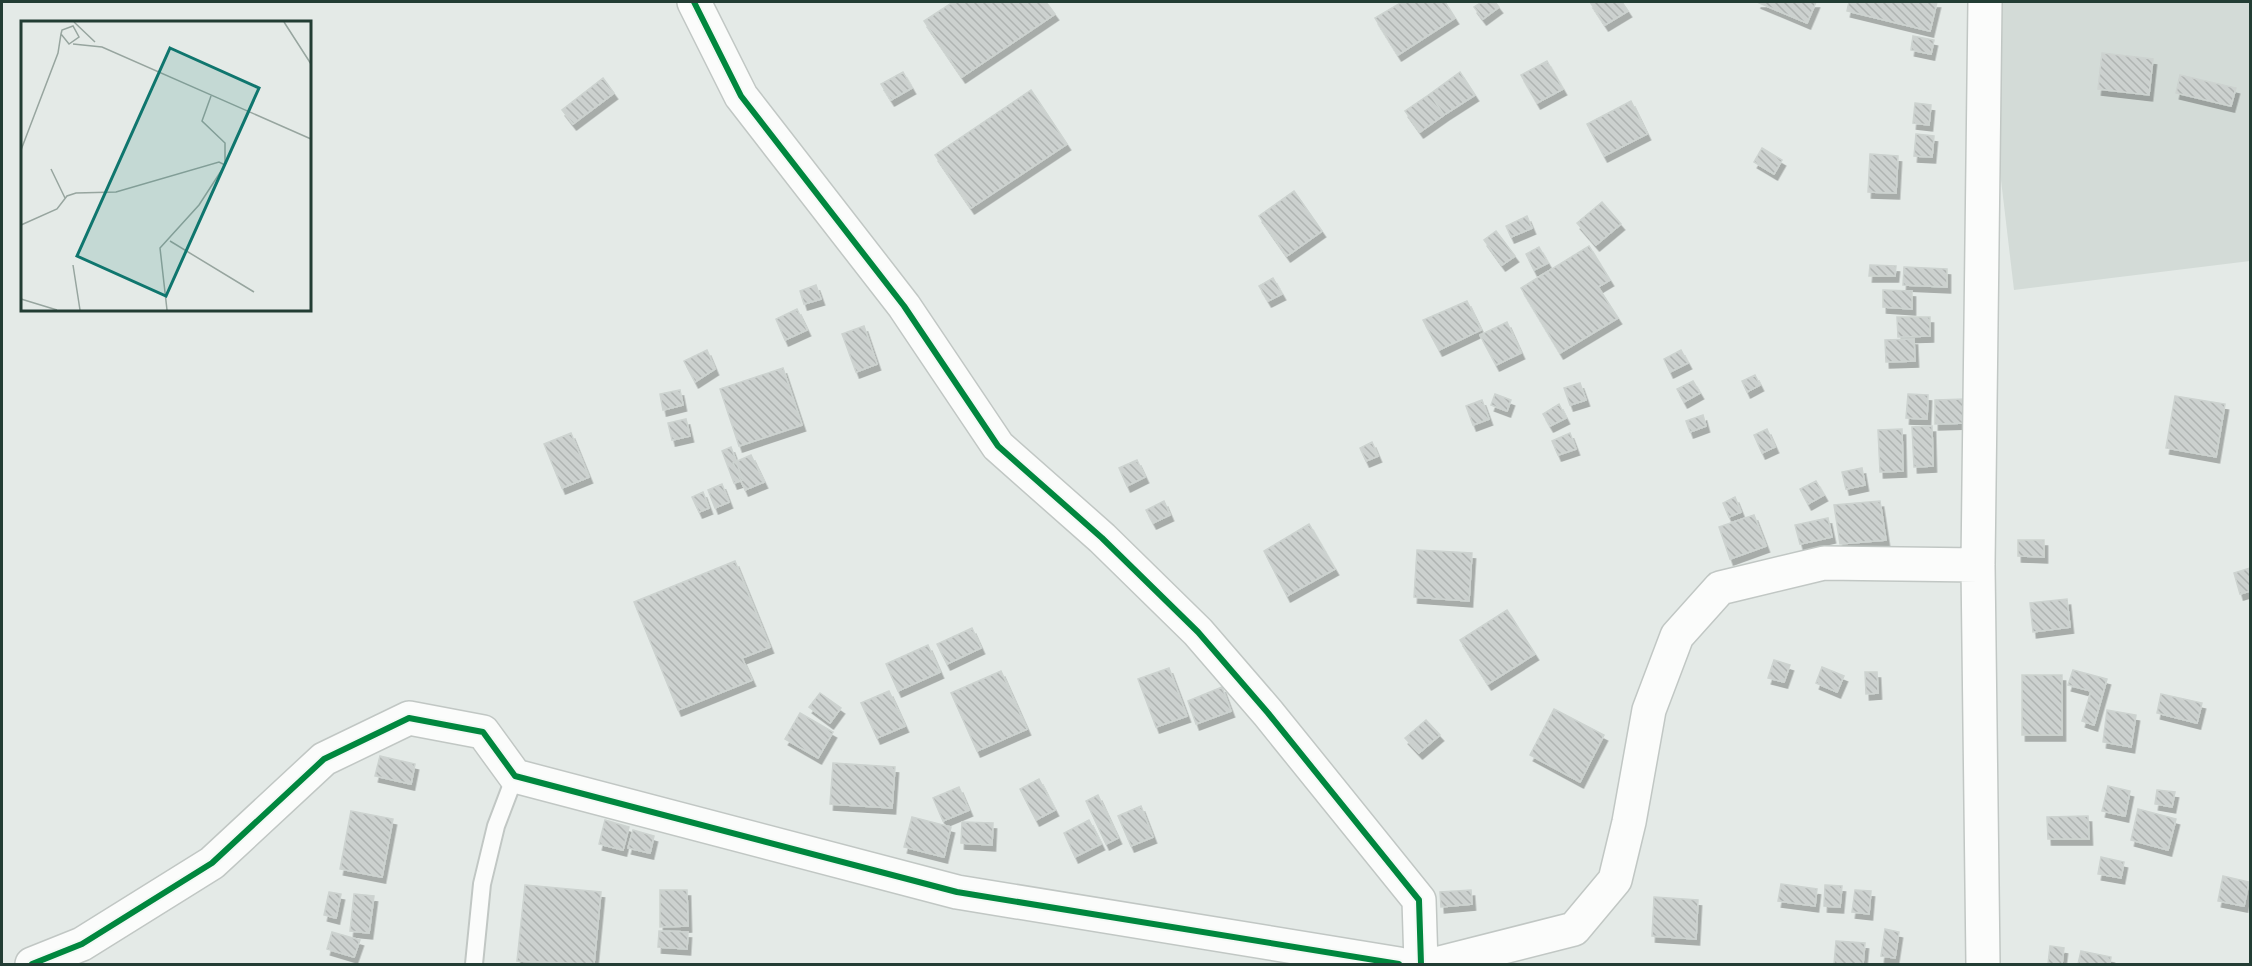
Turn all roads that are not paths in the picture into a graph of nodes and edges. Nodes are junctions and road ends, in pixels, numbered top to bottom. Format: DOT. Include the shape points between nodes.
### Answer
graph roads {
  1 [pos="694,2"];
  2 [pos="1984,2"];
  3 [pos="1978,565"];
  4 [pos="515,776"];
  5 [pos="32,964"];
  6 [pos="474,964"];
  7 [pos="1399,964"];
  8 [pos="1421,964"];
  9 [pos="1436,964"];
  10 [pos="1983,964"];
  1 -- 8 [label="street" via="741,96 904,306 998,446 1102,538 1198,632 1419,900"];
  2 -- 3 [label="street"];
  3 -- 9 [label="street" via="1824,563 1720,588 1677,636 1649,710 1615,880 1574,929"];
  3 -- 10 [label="street"];
  4 -- 5 [label="street" via="483,732 409,718 324,759 212,863 82,944"];
  4 -- 6 [label="lane" via="496,826 482,884"];
  4 -- 7 [label="street" via="957,892"];
}
